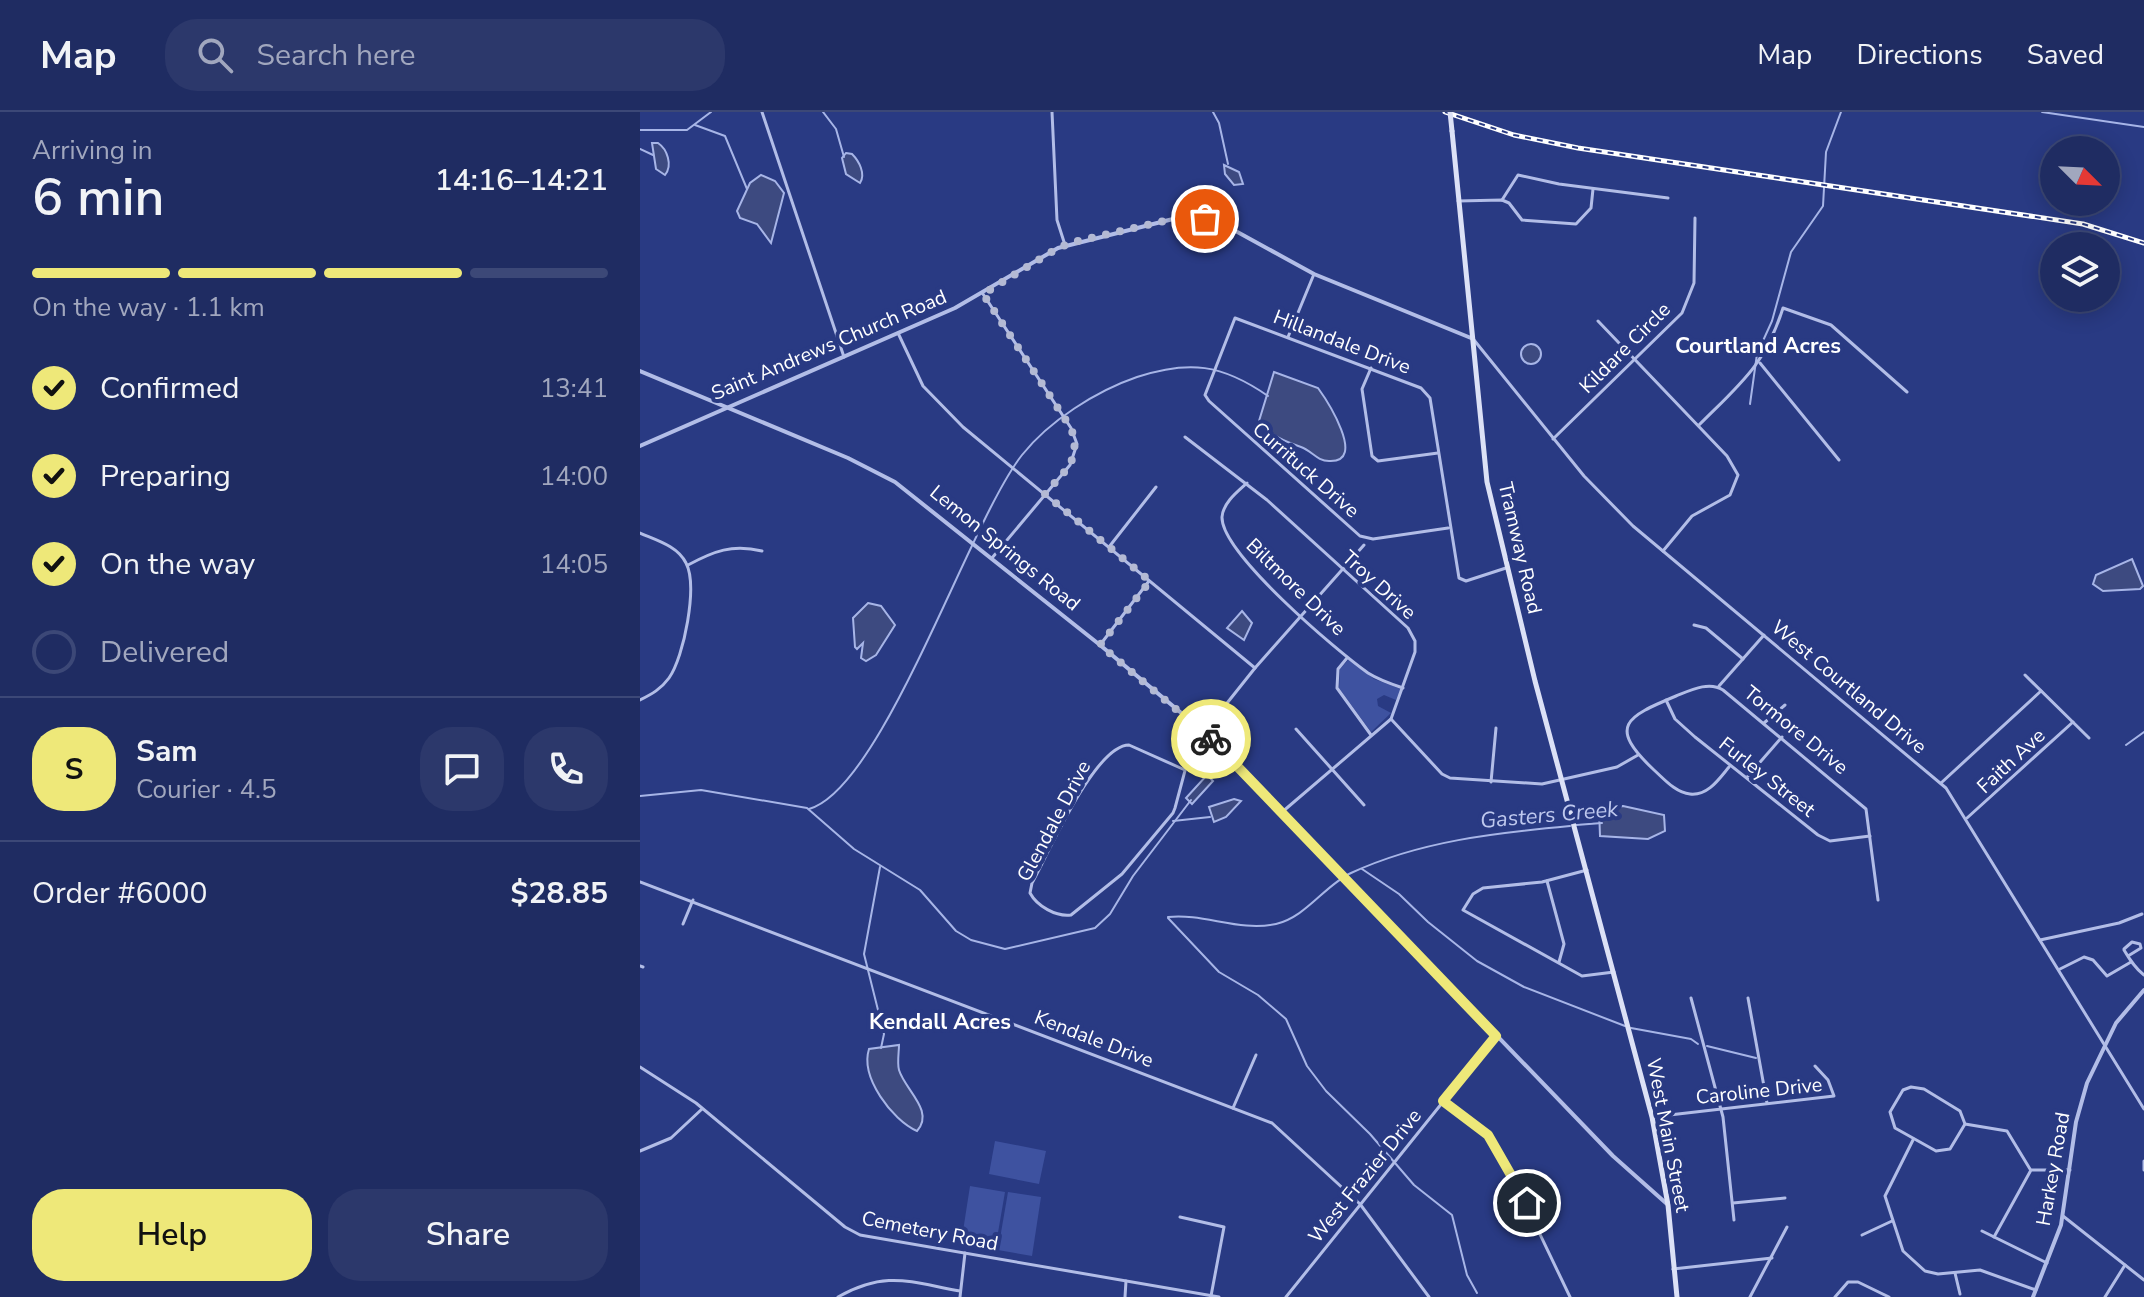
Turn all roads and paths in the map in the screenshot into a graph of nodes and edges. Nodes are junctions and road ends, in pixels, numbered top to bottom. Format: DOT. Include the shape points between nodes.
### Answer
graph roads {
  1 [pos="762,112"];
  2 [pos="1052,112"];
  3 [pos="1450,112"];
  4 [pos="1593,189"];
  5 [pos="1668,198"];
  6 [pos="1502,200"];
  7 [pos="1458,201"];
  8 [pos="1695,218"];
  9 [pos="1065,245"];
  10 [pos="1314,274"];
  11 [pos="983,294"];
  12 [pos="1598,321"];
  13 [pos="898,333"];
  14 [pos="1288,337"];
  15 [pos="1471,338"];
  16 [pos="844,357"];
  17 [pos="1635,360"];
  18 [pos="1760,363"];
  19 [pos="1371,368"];
  20 [pos="640,371"];
  21 [pos="1907,392"];
  22 [pos="1205,395"];
  23 [pos="723,408"];
  24 [pos="1698,425"];
  25 [pos="1185,437"];
  26 [pos="1553,439"];
  27 [pos="640,446"];
  28 [pos="1438,453"];
  29 [pos="1839,460"];
  30 [pos="1247,483"];
  31 [pos="1156,487"];
  32 [pos="1045,494"];
  33 [pos="1448,528"];
  34 [pos="640,533"];
  35 [pos="1364,545"];
  36 [pos="1109,547"];
  37 [pos="762,551"];
  38 [pos="1662,552"];
  39 [pos="992,558"];
  40 [pos="688,565"];
  41 [pos="1506,568"];
  42 [pos="1343,571"];
  43 [pos="1150,581"];
  44 [pos="1303,616"];
  45 [pos="1694,625"];
  46 [pos="1764,635"];
  47 [pos="1100,645"];
  48 [pos="1348,657"];
  49 [pos="1743,659"];
  50 [pos="1255,668"];
  51 [pos="2025,675"];
  52 [pos="1719,687"];
  53 [pos="1403,688"];
  54 [pos="2041,691"];
  55 [pos="640,700"];
  56 [pos="1666,700"];
  57 [pos="1785,705"];
  58 [pos="1391,719"];
  59 [pos="2073,722"];
  60 [pos="1764,723"];
  61 [pos="1496,728"];
  62 [pos="1296,729"];
  63 [pos="1204,732"];
  64 [pos="1371,735"];
  65 [pos="1782,737"];
  66 [pos="2089,738"];
  67 [pos="1638,755"];
  68 [pos="1729,767"];
  69 [pos="1331,769"];
  70 [pos="1185,770"];
  71 [pos="1747,777"];
  72 [pos="1563,779"];
  73 [pos="1491,782"];
  74 [pos="1941,783"];
  75 [pos="1364,805"];
  76 [pos="1281,813"];
  77 [pos="1967,818"];
  78 [pos="1870,836"];
  79 [pos="1587,870"];
  80 [pos="1547,881"];
  81 [pos="640,882"];
  82 [pos="693,900"];
  83 [pos="1878,900"];
  84 [pos="2142,914"];
  85 [pos="683,924"];
  86 [pos="2040,940"];
  87 [pos="2128,956"];
  88 [pos="2131,962"];
  89 [pos="1558,964"];
  90 [pos="2059,970"];
  91 [pos="1615,972"];
  92 [pos="2144,975"];
  93 [pos="1617,980"];
  94 [pos="2144,990"];
  95 [pos="1691,998"];
  96 [pos="1748,998"];
  97 [pos="1496,1036"];
  98 [pos="2104,1046"];
  99 [pos="1256,1055"];
  100 [pos="1815,1066"];
  101 [pos="640,1067"];
  102 [pos="2137,1099"];
  103 [pos="2144,1100"];
  104 [pos="1443,1101"];
  105 [pos="1767,1103"];
  106 [pos="1233,1108"];
  107 [pos="702,1109"];
  108 [pos="1719,1109"];
  109 [pos="2144,1109"];
  110 [pos="1652,1117"];
  111 [pos="1965,1124"];
  112 [pos="1913,1140"];
  113 [pos="640,1151"];
  114 [pos="2144,1161"];
  115 [pos="2031,1170"];
  116 [pos="2070,1170"];
  117 [pos="2144,1170"];
  118 [pos="1785,1198"];
  119 [pos="1733,1203"];
  120 [pos="1360,1204"];
  121 [pos="1668,1205"];
  122 [pos="2063,1216"];
  123 [pos="1180,1217"];
  124 [pos="1734,1220"];
  125 [pos="1892,1221"];
  126 [pos="1787,1227"];
  127 [pos="1982,1231"];
  128 [pos="1862,1235"];
  129 [pos="1994,1237"];
  130 [pos="965,1253"];
  131 [pos="1772,1258"];
  132 [pos="2047,1263"];
  133 [pos="2125,1265"];
  134 [pos="1673,1269"];
  135 [pos="1955,1273"];
  136 [pos="2144,1280"];
  137 [pos="1126,1281"];
  138 [pos="2036,1290"];
  139 [pos="960,1291"];
  140 [pos="1182,1291"];
  141 [pos="1960,1294"];
  142 [pos="1211,1296"];
  143 [pos="838,1297"];
  144 [pos="960,1297"];
  145 [pos="1125,1297"];
  146 [pos="1181,1297"];
  147 [pos="1219,1297"];
  148 [pos="1286,1297"];
  149 [pos="1429,1297"];
  150 [pos="1570,1297"];
  151 [pos="1677,1297"];
  152 [pos="1750,1297"];
  153 [pos="1835,1297"];
  154 [pos="1889,1297"];
  155 [pos="2033,1297"];
  156 [pos="2105,1297"];
  1 -- 16 [label="street"];
  2 -- 9 [label="street" via="1057,220"];
  3 -- 7 [label="main road, Tramway Road, bridge"];
  4 -- 5 [label="street"];
  4 -- 6 [label="street" via="1518,175"];
  4 -- 6 [label="street" via="1591,208 1576,224 1522,220"];
  6 -- 7 [label="street"];
  7 -- 15 [label="main road, Tramway Road"];
  8 -- 17 [label="street, Kildare Circle" via="1692,294 1674,323"];
  9 -- 10 [label="street, Saint Andrews Church Road" via="1173,219 1205,219 1232,228"];
  9 -- 11 [label="street, Saint Andrews Church Road"];
  10 -- 14 [label="street"];
  10 -- 15 [label="street, Saint Andrews Church Road"];
  11 -- 13 [label="street, Saint Andrews Church Road"];
  11 -- 32 [label="street" via="1077,444 1070,465"];
  12 -- 17 [label="street"];
  13 -- 16 [label="street, Saint Andrews Church Road"];
  13 -- 32 [label="street" via="923,386 942,408"];
  14 -- 19 [label="street, Hillandale Drive"];
  14 -- 22 [label="street, Hillandale Drive" via="1235,318"];
  15 -- 26 [label="street, West Courtland Drive"];
  15 -- 41 [label="main road, Tramway Road" via="1487,482"];
  16 -- 23 [label="street, Saint Andrews Church Road"];
  17 -- 24 [label="street"];
  17 -- 26 [label="street, Kildare Circle"];
  18 -- 21 [label="street" via="1783,308 1831,325"];
  18 -- 24 [label="street"];
  18 -- 29 [label="street"];
  19 -- 28 [label="street, Hillandale Drive" via="1427,393"];
  19 -- 28 [label="street" via="1362,389 1372,456 1378,461"];
  20 -- 23 [label="street, Lemon Springs Road"];
  22 -- 33 [label="street, Currituck Drive" via="1360,536 1373,539"];
  23 -- 27 [label="street, Saint Andrews Church Road"];
  23 -- 39 [label="street, Lemon Springs Road" via="879,472"];
  24 -- 38 [label="street" via="1734,465 1736,487 1692,516"];
  25 -- 30 [label="street, Troy Drive"];
  26 -- 38 [label="street, West Courtland Drive"];
  28 -- 33 [label="street, Hillandale Drive"];
  30 -- 42 [label="street, Troy Drive"];
  30 -- 44 [label="street, Biltmore Drive" via="1223,509 1224,533 1243,561"];
  31 -- 36 [label="street"];
  32 -- 36 [label="street"];
  32 -- 39 [label="street"];
  33 -- 41 [label="street, Hillandale Drive" via="1459,578 1466,581"];
  34 -- 40 [label="street" via="675,550"];
  35 -- 42 [label="street, Glendale Drive"];
  36 -- 43 [label="street"];
  37 -- 40 [label="street" via="728,547"];
  38 -- 46 [label="street, West Courtland Drive"];
  39 -- 47 [label="street, Lemon Springs Road"];
  40 -- 55 [label="street" via="692,594 676,666 656,692"];
  41 -- 72 [label="main road, Tramway Road"];
  42 -- 44 [label="street, Glendale Drive"];
  42 -- 53 [label="street, Troy Drive" via="1412,634 1415,652"];
  43 -- 47 [label="street"];
  43 -- 50 [label="street"];
  44 -- 48 [label="street, Biltmore Drive"];
  44 -- 50 [label="street, Glendale Drive"];
  45 -- 49 [label="street" via="1706,628"];
  46 -- 49 [label="street"];
  46 -- 74 [label="street, West Courtland Drive"];
  47 -- 63 [label="street, Lemon Springs Road"];
  48 -- 53 [label="street, Biltmore Drive" via="1375,677"];
  48 -- 64 [label="street" via="1338,669 1337,688"];
  49 -- 52 [label="street"];
  50 -- 63 [label="street, Glendale Drive"];
  51 -- 54 [label="street"];
  52 -- 56 [label="street, Tormore Drive" via="1708,685"];
  52 -- 60 [label="street, Tormore Drive"];
  53 -- 58 [label="street, Troy Drive"];
  54 -- 59 [label="street"];
  54 -- 74 [label="street"];
  56 -- 67 [label="street, Tormore Drive" via="1646,708 1630,723 1626,735"];
  56 -- 68 [label="street, Furley Street" via="1675,719"];
  57 -- 60 [label="street"];
  58 -- 64 [label="street"];
  58 -- 73 [label="street" via="1442,774"];
  59 -- 66 [label="street"];
  59 -- 77 [label="street, Faith Ave"];
  60 -- 65 [label="street, Tormore Drive"];
  61 -- 73 [label="street"];
  62 -- 69 [label="street"];
  63 -- 70 [label="street, Glendale Drive"];
  63 -- 76 [label="street, Lemon Springs Road"];
  64 -- 69 [label="street"];
  65 -- 71 [label="street"];
  65 -- 78 [label="street, Tormore Drive" via="1858,799 1866,809"];
  67 -- 68 [label="street" via="1691,795 1705,792"];
  67 -- 72 [label="street" via="1625,765"];
  68 -- 71 [label="street, Furley Street"];
  69 -- 75 [label="street"];
  69 -- 76 [label="street"];
  70 -- 70 [label="street, Glendale Drive" via="1129,745 1112,751 1093,771 1032,883 1034,900 1071,915 1122,874 1173,813"];
  71 -- 78 [label="street, Furley Street" via="1830,841"];
  72 -- 73 [label="street" via="1531,786"];
  72 -- 79 [label="main road, Tramway Road"];
  74 -- 77 [label="street, West Courtland Drive"];
  76 -- 97 [label="street, Lemon Springs Road"];
  77 -- 86 [label="street, West Courtland Drive"];
  78 -- 83 [label="street, Tormore Drive"];
  79 -- 80 [label="street"];
  79 -- 91 [label="main road, Tramway Road"];
  80 -- 89 [label="street" via="1564,944"];
  80 -- 89 [label="street" via="1483,888 1463,910"];
  81 -- 82 [label="street, Kendale Drive"];
  82 -- 85 [label="street"];
  82 -- 106 [label="street, Kendale Drive"];
  84 -- 86 [label="street"];
  86 -- 90 [label="street, West Courtland Drive"];
  87 -- 88 [label="street"];
  88 -- 90 [label="street" via="2107,976 2084,957"];
  88 -- 92 [label="street"];
  89 -- 91 [label="street" via="1586,977"];
  90 -- 98 [label="street, West Courtland Drive"];
  91 -- 93 [label="main road, Tramway Road"];
  93 -- 110 [label="main road, West Main Street"];
  94 -- 98 [label="street, Harkey Road"];
  95 -- 108 [label="street"];
  96 -- 105 [label="street"];
  97 -- 104 [label="street, West Frazier Drive"];
  97 -- 121 [label="street, Lemon Springs Road"];
  98 -- 102 [label="street, West Courtland Drive"];
  98 -- 116 [label="street, Harkey Road" via="2080,1103"];
  99 -- 106 [label="street"];
  100 -- 105 [label="street, Caroline Drive" via="1834,1096"];
  101 -- 107 [label="street, Cemetery Road"];
  102 -- 103 [label="street"];
  102 -- 109 [label="street, West Courtland Drive"];
  104 -- 120 [label="street, West Frazier Drive"];
  104 -- 150 [label="street" via="1488,1135 1503,1157"];
  105 -- 108 [label="street, Caroline Drive"];
  106 -- 120 [label="street, Kendale Drive" via="1279,1127"];
  107 -- 113 [label="street" via="671,1138"];
  107 -- 130 [label="street, Cemetery Road" via="845,1227 873,1238"];
  108 -- 110 [label="street, Caroline Drive"];
  108 -- 119 [label="street"];
  110 -- 121 [label="main road, West Main Street"];
  111 -- 112 [label="street" via="1950,1149 1936,1151"];
  111 -- 112 [label="street" via="1957,1107 1911,1087 1903,1090 1890,1112 1895,1128"];
  111 -- 115 [label="street" via="2007,1131"];
  112 -- 125 [label="street" via="1886,1191"];
  114 -- 117 [label="street"];
  115 -- 116 [label="street"];
  115 -- 129 [label="street"];
  116 -- 122 [label="street, Harkey Road"];
  118 -- 119 [label="street"];
  119 -- 124 [label="street"];
  120 -- 148 [label="street, West Frazier Drive"];
  120 -- 149 [label="street, Kendale Drive"];
  121 -- 134 [label="main road, West Main Street"];
  122 -- 132 [label="street, Harkey Road"];
  122 -- 133 [label="street"];
  123 -- 142 [label="street" via="1224,1227"];
  125 -- 128 [label="street"];
  125 -- 135 [label="street" via="1911,1262 1933,1274"];
  126 -- 131 [label="street"];
  127 -- 129 [label="street"];
  129 -- 132 [label="street"];
  130 -- 137 [label="street, Cemetery Road"];
  130 -- 139 [label="street"];
  131 -- 134 [label="street"];
  131 -- 152 [label="street"];
  132 -- 138 [label="street, Harkey Road"];
  133 -- 136 [label="street"];
  133 -- 156 [label="street"];
  134 -- 151 [label="main road, West Main Street"];
  135 -- 138 [label="street" via="1980,1270"];
  135 -- 141 [label="street"];
  137 -- 140 [label="street, Cemetery Road"];
  137 -- 145 [label="street"];
  138 -- 155 [label="street, Harkey Road"];
  139 -- 143 [label="street" via="881,1279"];
  139 -- 144 [label="street"];
  140 -- 142 [label="street, Cemetery Road"];
  140 -- 146 [label="street"];
  142 -- 147 [label="street, Cemetery Road"];
  153 -- 154 [label="street" via="1848,1282"];
}
